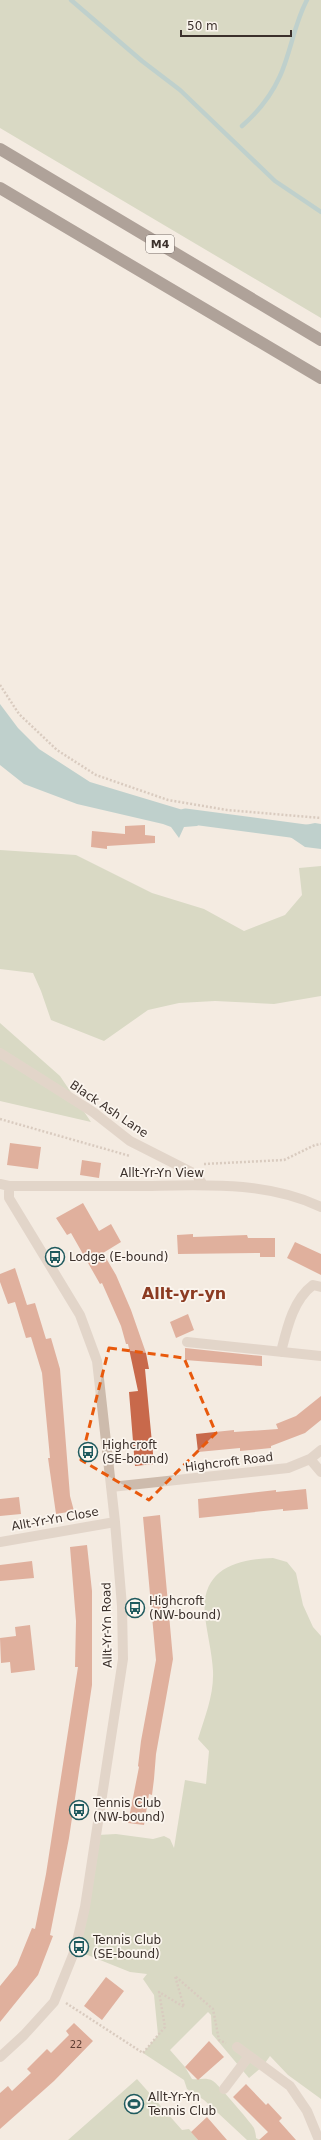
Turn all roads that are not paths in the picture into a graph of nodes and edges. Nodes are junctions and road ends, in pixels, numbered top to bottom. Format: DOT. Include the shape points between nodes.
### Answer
graph roads {
  1 [pos="0,149"];
  2 [pos="0,188"];
  3 [pos="321,340"];
  4 [pos="321,378"];
  5 [pos="0,1053"];
  6 [pos="4,1185"];
  7 [pos="203,1185"];
  8 [pos="321,1207"];
  9 [pos="321,1287"];
  10 [pos="186,1342"];
  11 [pos="281,1352"];
  12 [pos="321,1356"];
  13 [pos="321,1450"];
  14 [pos="310,1459"];
  15 [pos="321,1472"];
  16 [pos="111,1487"];
  17 [pos="115,1522"];
  18 [pos="0,1542"];
  19 [pos="237,2047"];
  20 [pos="0,2056"];
  21 [pos="249,2056"];
  22 [pos="224,2089"];
  23 [pos="318,2140"];
  1 -- 3 [label="highway, M4"];
  2 -- 4 [label="highway"];
  5 -- 7 [label="street, Black Ash Lane" via="93,1112 130,1141 197,1175"];
  6 -- 7 [label="street, Allt-Yr-Yn View"];
  6 -- 16 [label="street, Allt-Yr-Yn Road" via="9,1198 80,1315 96,1361"];
  7 -- 8 [label="street, Allt-Yr-Yn View" via="263,1190"];
  9 -- 11 [label="street" via="314,1285 305,1291 298,1302"];
  10 -- 11 [label="street"];
  11 -- 12 [label="street"];
  13 -- 14 [label="street, Highcroft Road"];
  14 -- 15 [label="street"];
  14 -- 16 [label="street, Highcroft Road" via="288,1468"];
  16 -- 17 [label="street, Allt-Yr-Yn Road"];
  17 -- 18 [label="street, Allt-Yr-Yn Close"];
  17 -- 20 [label="street, Allt-Yr-Yn Road" via="122,1606 123,1659 85,1907 75,1950 54,2002 24,2035"];
  19 -- 21 [label="street"];
  21 -- 22 [label="street"];
  21 -- 23 [label="street" via="290,2086 307,2111"];
}
